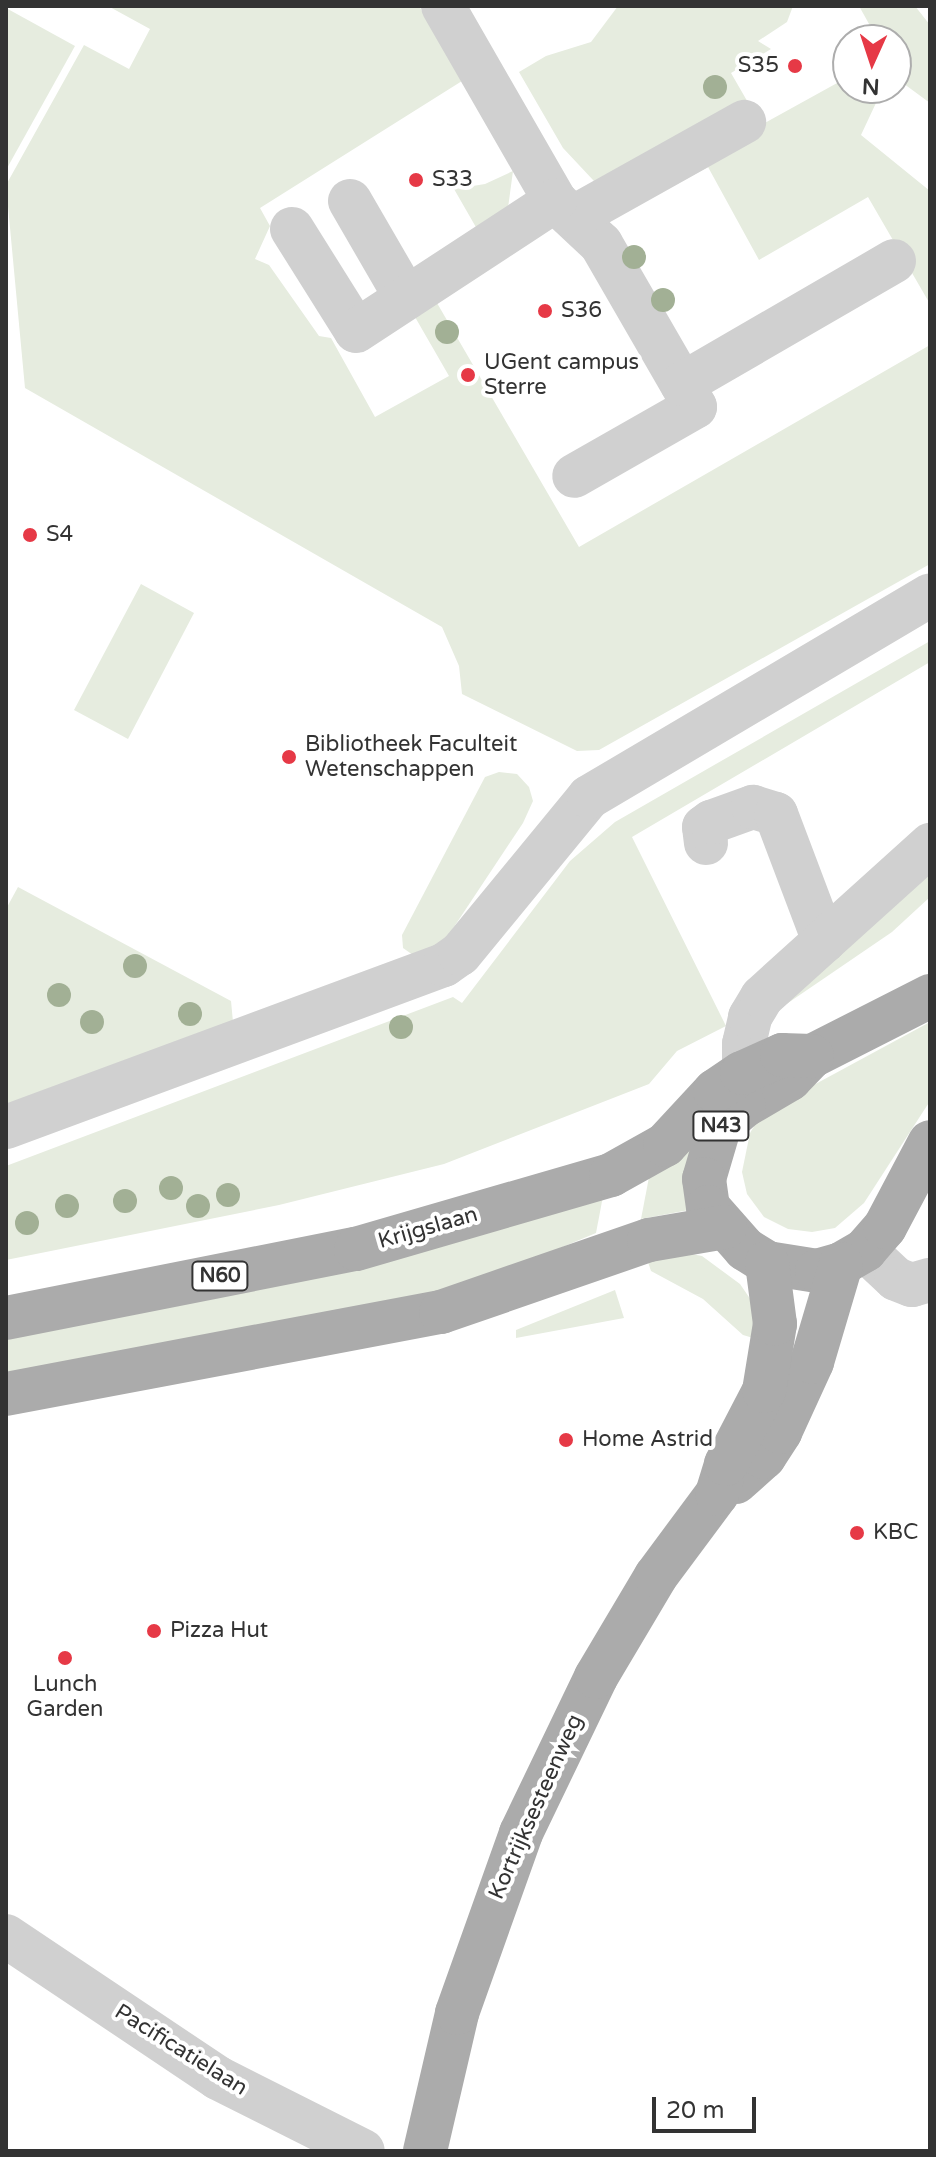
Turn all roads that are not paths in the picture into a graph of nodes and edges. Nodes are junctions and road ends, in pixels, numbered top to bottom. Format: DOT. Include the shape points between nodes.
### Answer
graph roads {
  1 [pos="443,6"];
  2 [pos="744,122"];
  3 [pos="350,201"];
  4 [pos="564,209"];
  5 [pos="292,229"];
  6 [pos="894,261"];
  7 [pos="405,296"];
  8 [pos="682,384"];
  9 [pos="574,476"];
  10 [pos="930,595"];
  11 [pos="706,843"];
  12 [pos="930,845"];
  13 [pos="824,941"];
  14 [pos="930,996"];
  15 [pos="743,1089"];
  16 [pos="6,1127"];
  17 [pos="930,1142"];
  18 [pos="725,1227"];
  19 [pos="853,1257"];
  20 [pos="767,1263"];
  21 [pos="930,1280"];
  22 [pos="6,1318"];
  23 [pos="6,1394"];
  24 [pos="717,1494"];
  25 [pos="6,1936"];
  26 [pos="363,2151"];
  27 [pos="425,2151"];
  1 -- 4 [label="street"];
  2 -- 4 [label="street"];
  3 -- 7 [label="street"];
  4 -- 7 [label="street"];
  4 -- 8 [label="street" via="601,244"];
  5 -- 7 [label="street" via="356,331"];
  6 -- 8 [label="street"];
  8 -- 9 [label="street" via="695,407"];
  10 -- 16 [label="street" via="589,797 460,954 444,965"];
  11 -- 13 [label="street" via="704,827 711,822 753,807 776,814"];
  12 -- 13 [label="street"];
  13 -- 15 [label="street" via="756,982"];
  14 -- 15 [label="main road, Krijgslaan / N60" via="812,1056 782,1055"];
  15 -- 18 [label="main road, N43" via="719,1128 704,1179 708,1207"];
  15 -- 22 [label="main road, Krijgslaan / N60" via="715,1091 665,1145 611,1175 356,1249"];
  17 -- 19 [label="main road, Kortrijksesteenweg" via="885,1227"];
  18 -- 20 [label="main road, N43"];
  18 -- 23 [label="main road" via="649,1240 441,1312"];
  19 -- 20 [label="main road" via="817,1271"];
  19 -- 21 [label="street" via="912,1285"];
  19 -- 24 [label="main road, Kortrijksesteenweg" via="780,1432 748,1475"];
  20 -- 24 [label="main road, Kortrijksesteenweg" via="775,1324 771,1367"];
  24 -- 27 [label="main road, Kortrijksesteenweg" via="656,1576 596,1677 521,1833 457,2013"];
  25 -- 26 [label="street, Pacificatielaan" via="218,2078"];
}
